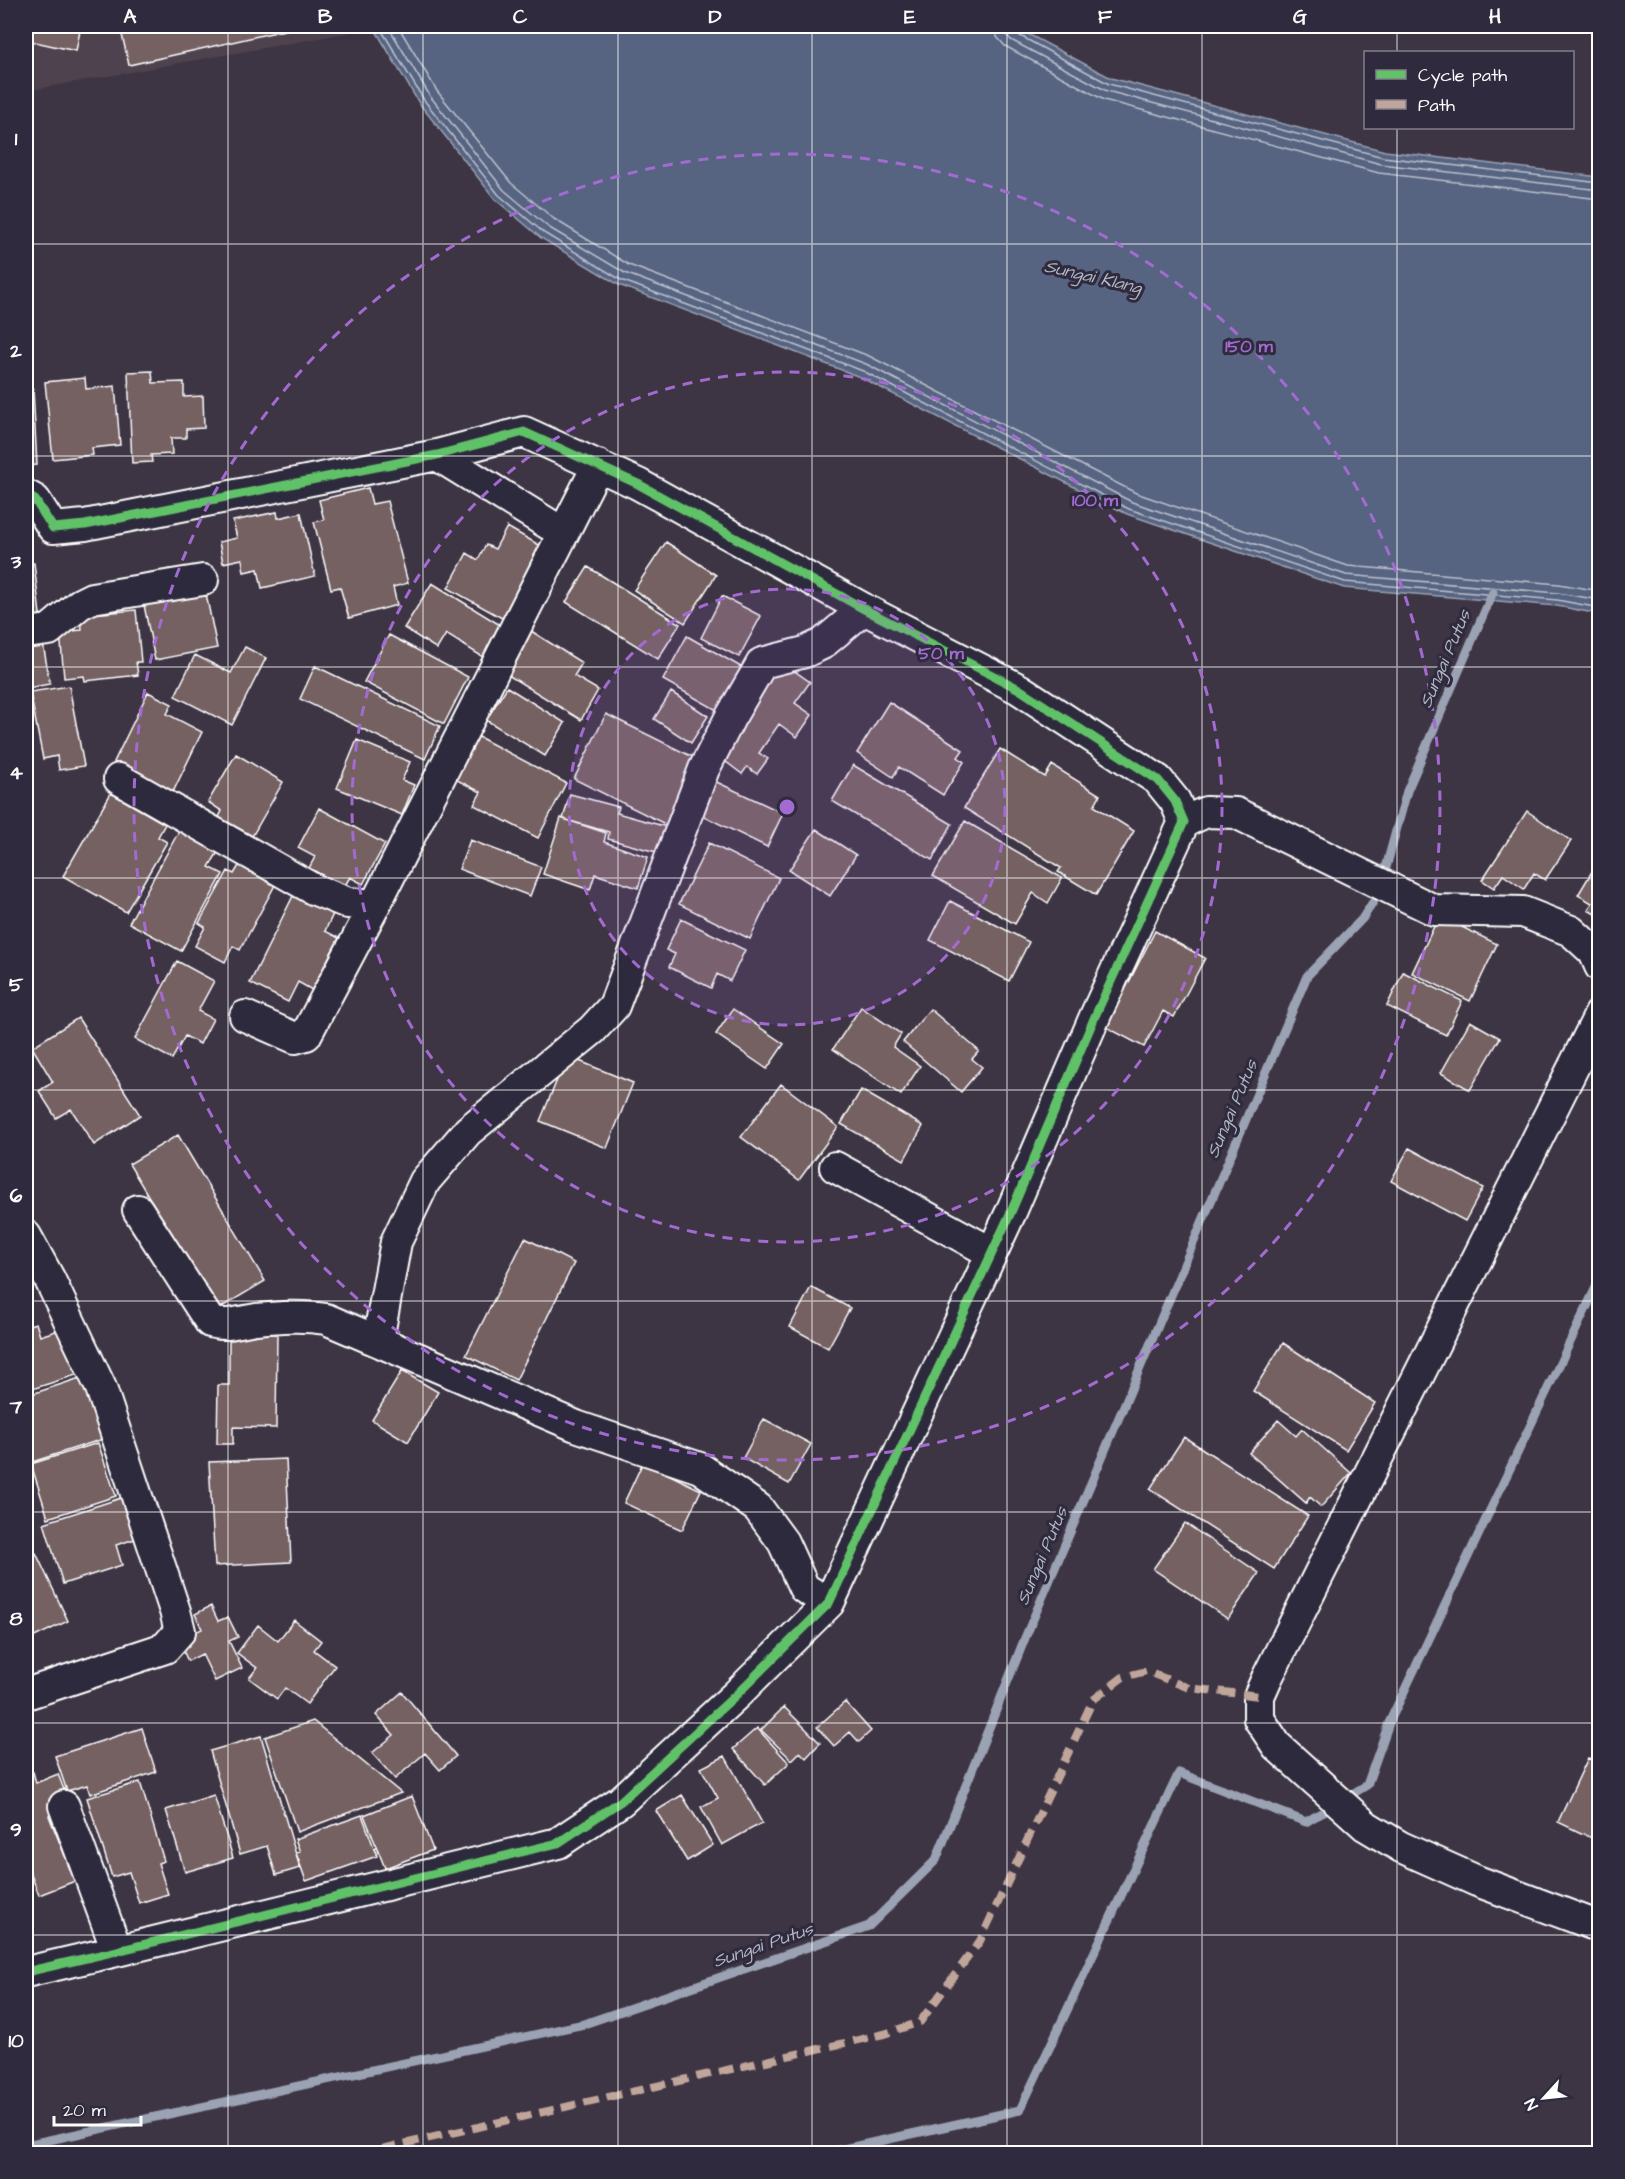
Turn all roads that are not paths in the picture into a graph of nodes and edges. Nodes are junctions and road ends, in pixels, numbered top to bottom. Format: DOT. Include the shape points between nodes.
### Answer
graph roads {
  1 [pos="437,454"];
  2 [pos="598,465"];
  3 [pos="26,495"];
  4 [pos="564,533"];
  5 [pos="203,580"];
  6 [pos="864,609"];
  7 [pos="26,633"];
  8 [pos="119,779"];
  9 [pos="1184,822"];
  10 [pos="375,905"];
  11 [pos="1599,966"];
  12 [pos="1599,1014"];
  13 [pos="245,1016"];
  14 [pos="835,1167"];
  15 [pos="138,1210"];
  16 [pos="26,1236"];
  17 [pos="992,1253"];
  18 [pos="378,1340"];
  19 [pos="829,1603"];
  20 [pos="26,1694"];
  21 [pos="64,1806"];
  22 [pos="1599,1927"];
  23 [pos="117,1951"];
  24 [pos="26,1972"];
  1 -- 2 [label="street" via="524,432"];
  1 -- 3 [label="street" via="75,526 53,528 35,500"];
  1 -- 4 [label="street"];
  2 -- 4 [label="street"];
  2 -- 6 [label="street"];
  4 -- 10 [label="street"];
  5 -- 7 [label="street" via="92,598 49,630"];
  6 -- 9 [label="street" via="1019,689 1158,780 1175,801"];
  6 -- 18 [label="street" via="822,644 762,663 704,769 614,1006 592,1030 468,1131 425,1181 396,1242"];
  8 -- 10 [label="street" via="313,889 348,903"];
  9 -- 11 [label="street" via="1206,812 1236,813 1434,910 1523,912 1571,931 1594,952"];
  9 -- 17 [label="street"];
  10 -- 13 [label="street" via="306,1035 295,1038"];
  12 -- 22 [label="street" via="1259,1696 1259,1719 1277,1746 1366,1826 1401,1847 1477,1881"];
  14 -- 17 [label="street"];
  15 -- 18 [label="street" via="210,1322 224,1325 305,1316 326,1319"];
  16 -- 20 [label="street" via="101,1388 180,1631 165,1648"];
  17 -- 19 [label="street"];
  18 -- 19 [label="street" via="576,1426 700,1468 758,1508 783,1542 804,1588"];
  19 -- 23 [label="street" via="621,1801 558,1843"];
  21 -- 23 [label="street"];
  23 -- 24 [label="street"];
}
